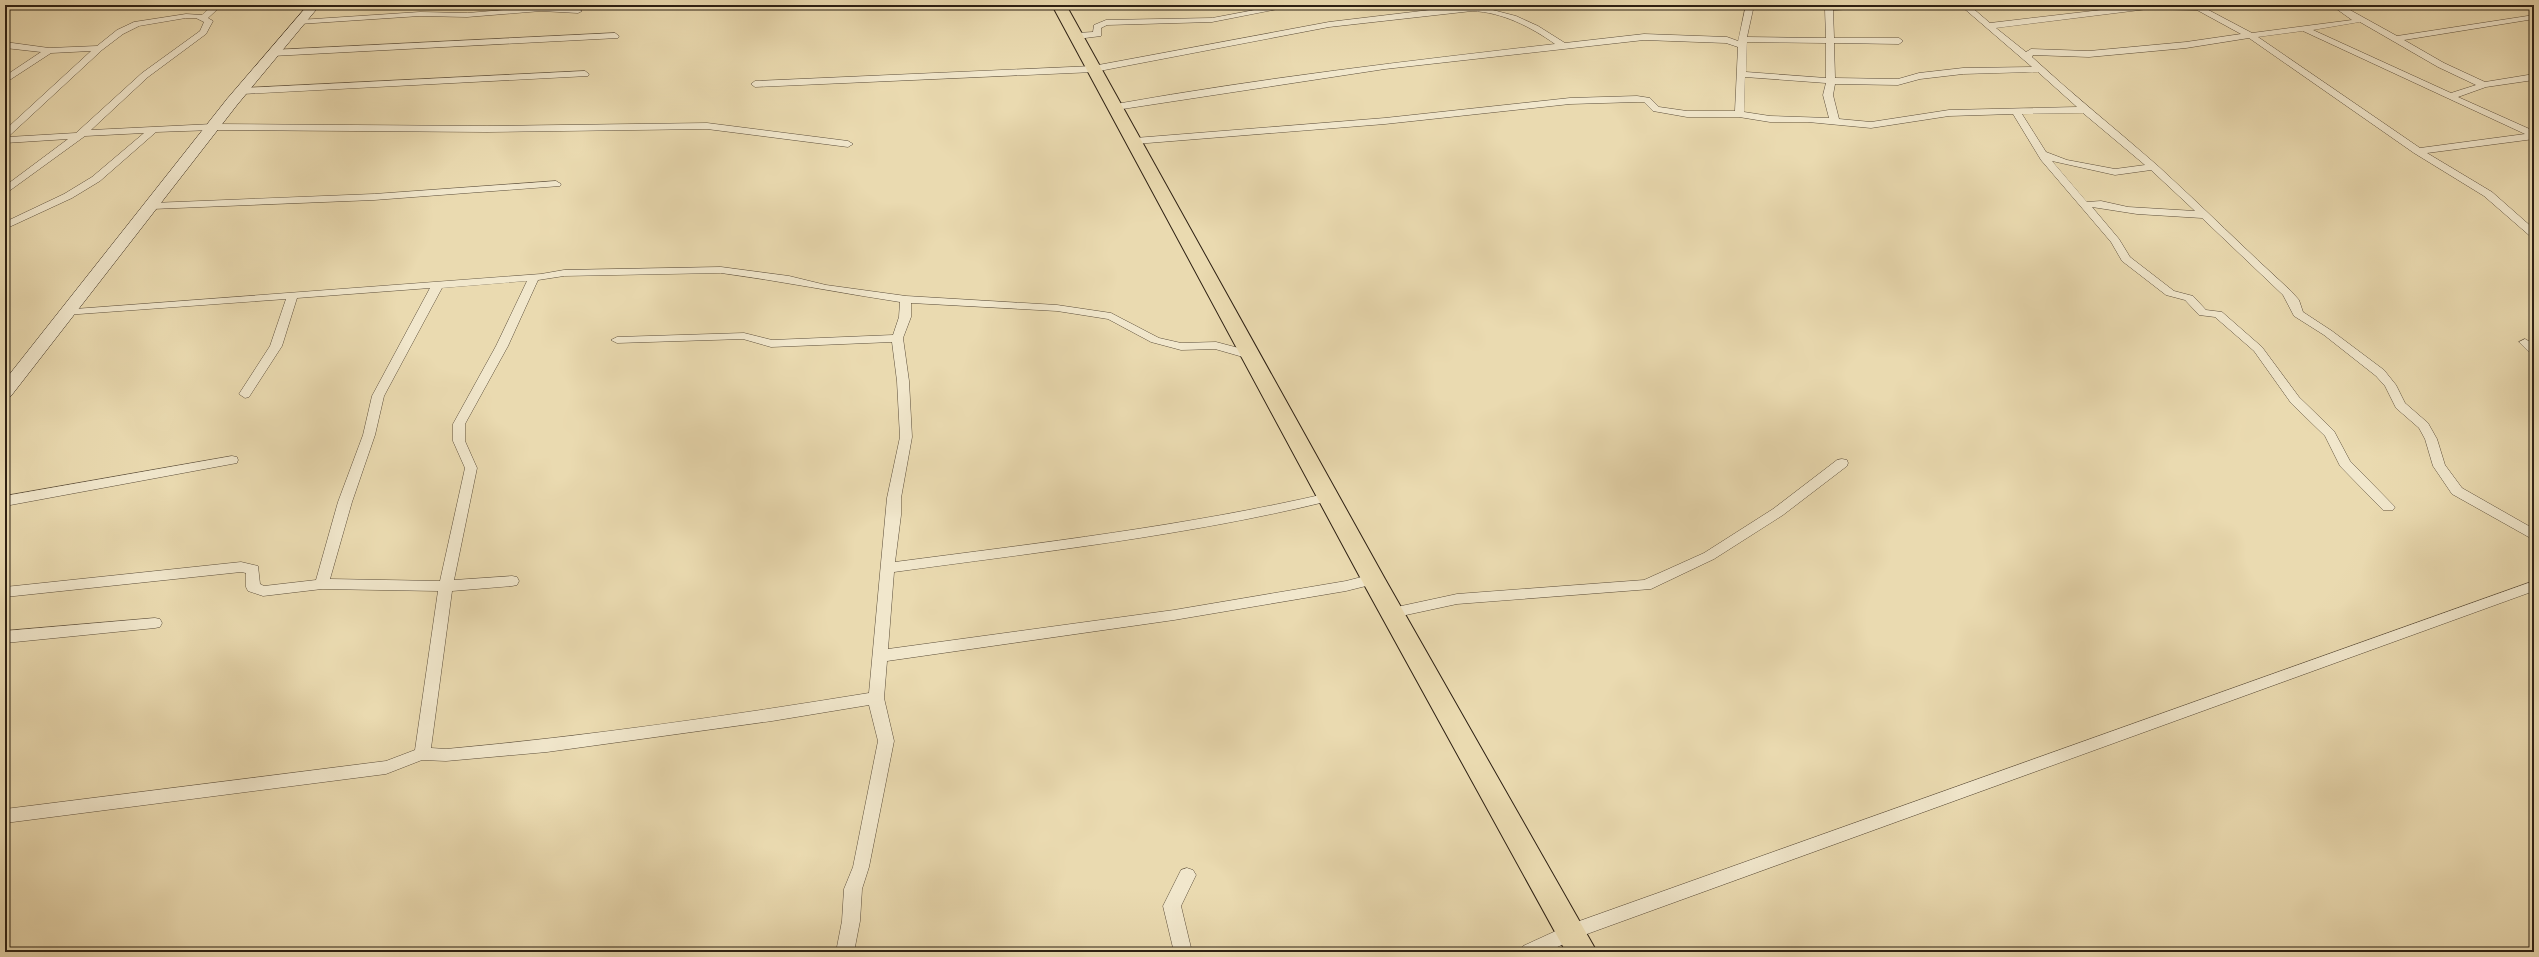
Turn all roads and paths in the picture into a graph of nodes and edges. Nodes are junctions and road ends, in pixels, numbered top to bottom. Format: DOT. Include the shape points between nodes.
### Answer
graph roads {
  1 [pos="218,5"];
  2 [pos="314,5"];
  3 [pos="1094,5"];
  4 [pos="1750,5"];
  5 [pos="1783,5"];
  6 [pos="1893,5"];
  7 [pos="1964,5"];
  8 [pos="2335,5"];
  9 [pos="1289,6"];
  10 [pos="1829,6"];
  11 [pos="2196,6"];
  12 [pos="1065,8"];
  13 [pos="578,11"];
  14 [pos="2534,17"];
  15 [pos="203,18"];
  16 [pos="2358,18"];
  17 [pos="299,22"];
  18 [pos="1990,26"];
  19 [pos="2306,30"];
  20 [pos="2250,35"];
  21 [pos="616,36"];
  22 [pos="1077,36"];
  23 [pos="2397,38"];
  24 [pos="1829,41"];
  25 [pos="1899,41"];
  26 [pos="1743,42"];
  27 [pos="5,46"];
  28 [pos="1563,46"];
  29 [pos="99,48"];
  30 [pos="49,51"];
  31 [pos="272,53"];
  32 [pos="2027,57"];
  33 [pos="1094,69"];
  34 [pos="2039,69"];
  35 [pos="585,74"];
  36 [pos="1740,74"];
  37 [pos="2534,77"];
  38 [pos="5,80"];
  39 [pos="1831,82"];
  40 [pos="755,84"];
  41 [pos="2484,85"];
  42 [pos="242,91"];
  43 [pos="2448,97"];
  44 [pos="1116,107"];
  45 [pos="2086,110"];
  46 [pos="2017,113"];
  47 [pos="1739,114"];
  48 [pos="1836,122"];
  49 [pos="212,127"];
  50 [pos="154,129"];
  51 [pos="5,135"];
  52 [pos="81,135"];
  53 [pos="5,140"];
  54 [pos="1135,141"];
  55 [pos="848,144"];
  56 [pos="2417,151"];
  57 [pos="2044,155"];
  58 [pos="2153,167"];
  59 [pos="556,184"];
  60 [pos="5,191"];
  61 [pos="152,206"];
  62 [pos="2083,206"];
  63 [pos="2205,215"];
  64 [pos="5,226"];
  65 [pos="2534,234"];
  66 [pos="534,278"];
  67 [pos="437,286"];
  68 [pos="292,297"];
  69 [pos="906,299"];
  70 [pos="65,312"];
  71 [pos="896,338"];
  72 [pos="617,340"];
  73 [pos="2525,342"];
  74 [pos="2534,350"];
  75 [pos="1250,355"];
  76 [pos="6,389"];
  77 [pos="245,394"];
  78 [pos="232,460"];
  79 [pos="1842,463"];
  80 [pos="1329,497"];
  81 [pos="5,501"];
  82 [pos="2388,507"];
  83 [pos="2534,535"];
  84 [pos="887,568"];
  85 [pos="1373,579"];
  86 [pos="512,581"];
  87 [pos="322,584"];
  88 [pos="446,586"];
  89 [pos="2534,586"];
  90 [pos="5,592"];
  91 [pos="1392,613"];
  92 [pos="155,623"];
  93 [pos="5,637"];
  94 [pos="879,656"];
  95 [pos="876,698"];
  96 [pos="422,754"];
  97 [pos="5,816"];
  98 [pos="1187,875"];
  99 [pos="1576,942"];
  100 [pos="845,952"];
  101 [pos="1183,952"];
  102 [pos="1528,952"];
  1 -- 15 [label="street"];
  2 -- 17 [label="street"];
  3 -- 12 [label="street"];
  4 -- 26 [label="street"];
  5 -- 10 [label="street"];
  6 -- 10 [label="street"];
  7 -- 18 [label="street"];
  8 -- 16 [label="street"];
  9 -- 22 [label="street" via="1212,20 1106,23 1097,28 1098,34"];
  10 -- 24 [label="street"];
  11 -- 18 [label="street" via="2148,7"];
  11 -- 20 [label="street"];
  12 -- 22 [label="highway"];
  13 -- 17 [label="street" via="541,9 467,15 420,14"];
  14 -- 23 [label="street"];
  15 -- 29 [label="street" via="186,16 137,24 120,32"];
  15 -- 52 [label="street" via="209,21 202,32 145,75"];
  16 -- 19 [label="street" via="2357,21 2350,23"];
  16 -- 23 [label="street"];
  17 -- 31 [label="street"];
  18 -- 32 [label="street"];
  19 -- 20 [label="street"];
  19 -- 43 [label="street"];
  20 -- 32 [label="street" via="2186,45 2089,54 2031,52"];
  20 -- 56 [label="street"];
  21 -- 31 [label="street"];
  22 -- 33 [label="highway"];
  23 -- 41 [label="street"];
  24 -- 25 [label="street"];
  24 -- 26 [label="street"];
  24 -- 39 [label="street"];
  26 -- 28 [label="street" via="1663,37"];
  26 -- 36 [label="street"];
  27 -- 30 [label="street"];
  28 -- 33 [label="street" via="1531,27 1479,9 1357,20 1270,33"];
  28 -- 44 [label="street" via="1385,66"];
  29 -- 30 [label="street"];
  29 -- 51 [label="street"];
  30 -- 38 [label="street"];
  31 -- 42 [label="street"];
  32 -- 34 [label="street"];
  33 -- 40 [label="street"];
  33 -- 44 [label="highway"];
  34 -- 39 [label="street" via="1919,76 1898,82"];
  34 -- 45 [label="street"];
  35 -- 42 [label="street"];
  36 -- 39 [label="street"];
  36 -- 47 [label="street"];
  37 -- 41 [label="street"];
  39 -- 48 [label="street" via="1828,95"];
  41 -- 43 [label="street"];
  42 -- 49 [label="street"];
  43 -- 56 [label="street" via="2534,136"];
  44 -- 54 [label="highway"];
  45 -- 46 [label="street"];
  45 -- 58 [label="street"];
  46 -- 48 [label="street" via="1949,113 1871,124"];
  46 -- 57 [label="street"];
  47 -- 48 [label="street" via="1770,119"];
  47 -- 54 [label="street" via="1665,111 1656,109 1647,100 1637,99 1570,101 1385,121"];
  49 -- 50 [label="street"];
  49 -- 55 [label="street" via="487,129 708,126"];
  49 -- 61 [label="street"];
  50 -- 52 [label="street"];
  50 -- 64 [label="street" via="96,179 68,196"];
  52 -- 53 [label="street"];
  52 -- 60 [label="street"];
  54 -- 75 [label="highway"];
  56 -- 65 [label="street" via="2488,194"];
  57 -- 58 [label="street" via="2115,172"];
  57 -- 62 [label="street"];
  58 -- 63 [label="street"];
  59 -- 61 [label="street" via="368,198"];
  61 -- 70 [label="street"];
  62 -- 63 [label="street" via="2094,203 2108,204 2126,210"];
  62 -- 82 [label="street" via="2115,242 2126,259 2170,293 2189,298 2202,313 2218,314 2258,349 2295,400 2330,434 2345,463"];
  63 -- 83 [label="street" via="2287,293 2293,300 2298,314 2340,341 2380,373 2390,385 2400,405 2424,426 2439,466 2457,491"];
  66 -- 67 [label="street"];
  66 -- 69 [label="street" via="564,274 721,270"];
  66 -- 88 [label="street" via="502,346 460,424 459,440 471,468"];
  67 -- 68 [label="street"];
  67 -- 87 [label="street" via="378,396 369,435 345,502"];
  68 -- 70 [label="street"];
  68 -- 77 [label="street" via="276,346"];
  69 -- 71 [label="street" via="905,317"];
  69 -- 75 [label="street" via="1058,308 1111,316 1155,340 1181,347 1216,344"];
  70 -- 76 [label="street"];
  71 -- 72 [label="street" via="841,338 771,344 744,336"];
  71 -- 84 [label="street" via="903,381 906,437 894,498"];
  73 -- 74 [label="street"];
  75 -- 80 [label="highway"];
  78 -- 81 [label="street"];
  79 -- 91 [label="street" via="1778,512 1709,556 1646,585 1457,600"];
  80 -- 84 [label="street" via="1253,515 1095,540"];
  80 -- 85 [label="highway"];
  84 -- 94 [label="street"];
  85 -- 91 [label="highway"];
  85 -- 94 [label="street" via="1346,586 1174,615"];
  86 -- 88 [label="street"];
  87 -- 88 [label="street"];
  87 -- 90 [label="street" via="256,590 253,587 253,570 241,567"];
  88 -- 96 [label="street"];
  89 -- 99 [label="street"];
  91 -- 99 [label="highway"];
  92 -- 93 [label="street"];
  94 -- 95 [label="street"];
  95 -- 96 [label="street" via="547,746 446,756"];
  95 -- 100 [label="street" via="886,741 861,867 853,889 851,921"];
  96 -- 97 [label="street" via="386,767"];
  98 -- 101 [label="street" via="1172,906"];
  99 -- 102 [label="street"];
}
